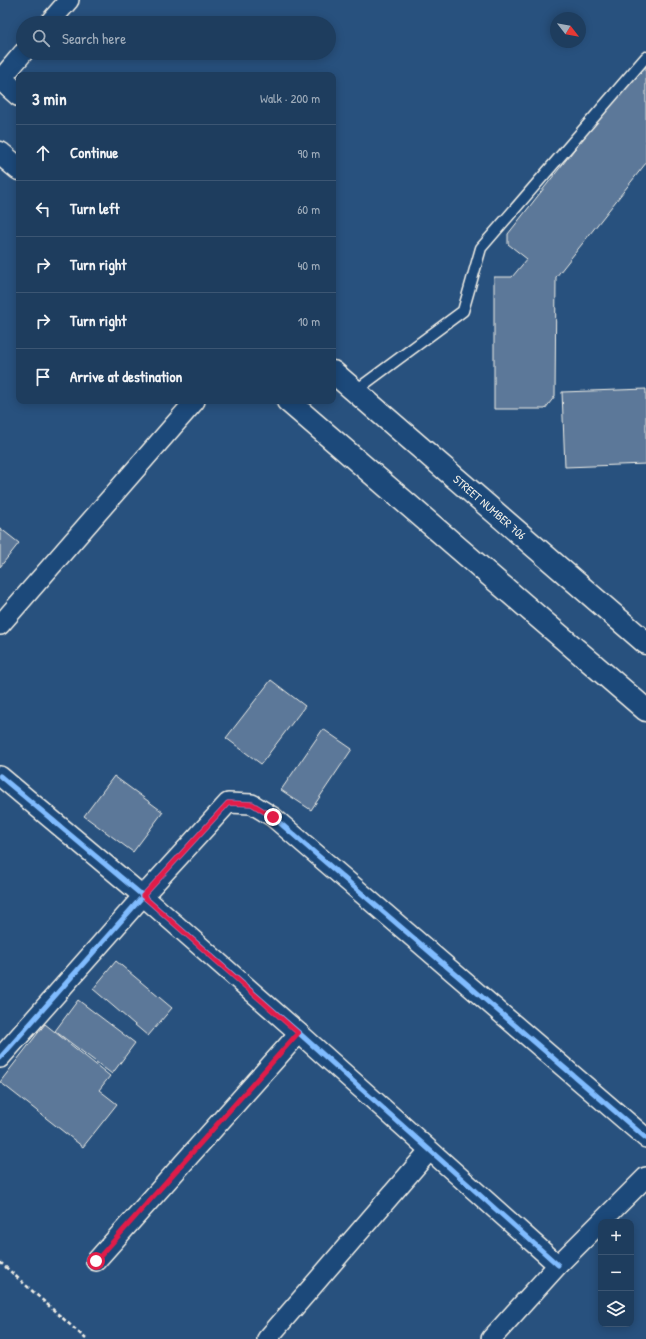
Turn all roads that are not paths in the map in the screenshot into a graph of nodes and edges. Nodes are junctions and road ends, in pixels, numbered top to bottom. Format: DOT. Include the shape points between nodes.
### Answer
graph roads {
  1 [pos="69,0"];
  2 [pos="55,16"];
  3 [pos="646,57"];
  4 [pos="17,60"];
  5 [pos="0,78"];
  6 [pos="16,92"];
  7 [pos="0,153"];
  8 [pos="16,166"];
  9 [pos="336,375"];
  10 [pos="355,391"];
  11 [pos="192,404"];
  12 [pos="291,404"];
  13 [pos="0,625"];
  14 [pos="646,643"];
  15 [pos="646,710"];
  16 [pos="0,776"];
  17 [pos="143,896"];
  18 [pos="298,1033"];
  19 [pos="0,1058"];
  20 [pos="646,1138"];
  21 [pos="429,1151"];
  22 [pos="646,1176"];
  23 [pos="96,1261"];
  24 [pos="558,1265"];
  25 [pos="267,1339"];
  26 [pos="491,1339"];
  1 -- 2 [label="street"];
  3 -- 10 [label="lane" via="481,248 463,311"];
  4 -- 5 [label="street"];
  5 -- 6 [label="street"];
  7 -- 8 [label="street"];
  9 -- 10 [label="street, STREET NUMBER 706"];
  10 -- 14 [label="street, STREET NUMBER 706"];
  11 -- 13 [label="street"];
  12 -- 15 [label="street"];
  16 -- 17 [label="street"];
  17 -- 18 [label="street"];
  17 -- 19 [label="street"];
  17 -- 20 [label="street" via="228,803 252,804 273,817"];
  18 -- 21 [label="street"];
  18 -- 23 [label="street"];
  21 -- 24 [label="street"];
  21 -- 25 [label="street"];
  22 -- 24 [label="street"];
  24 -- 26 [label="street"];
}
